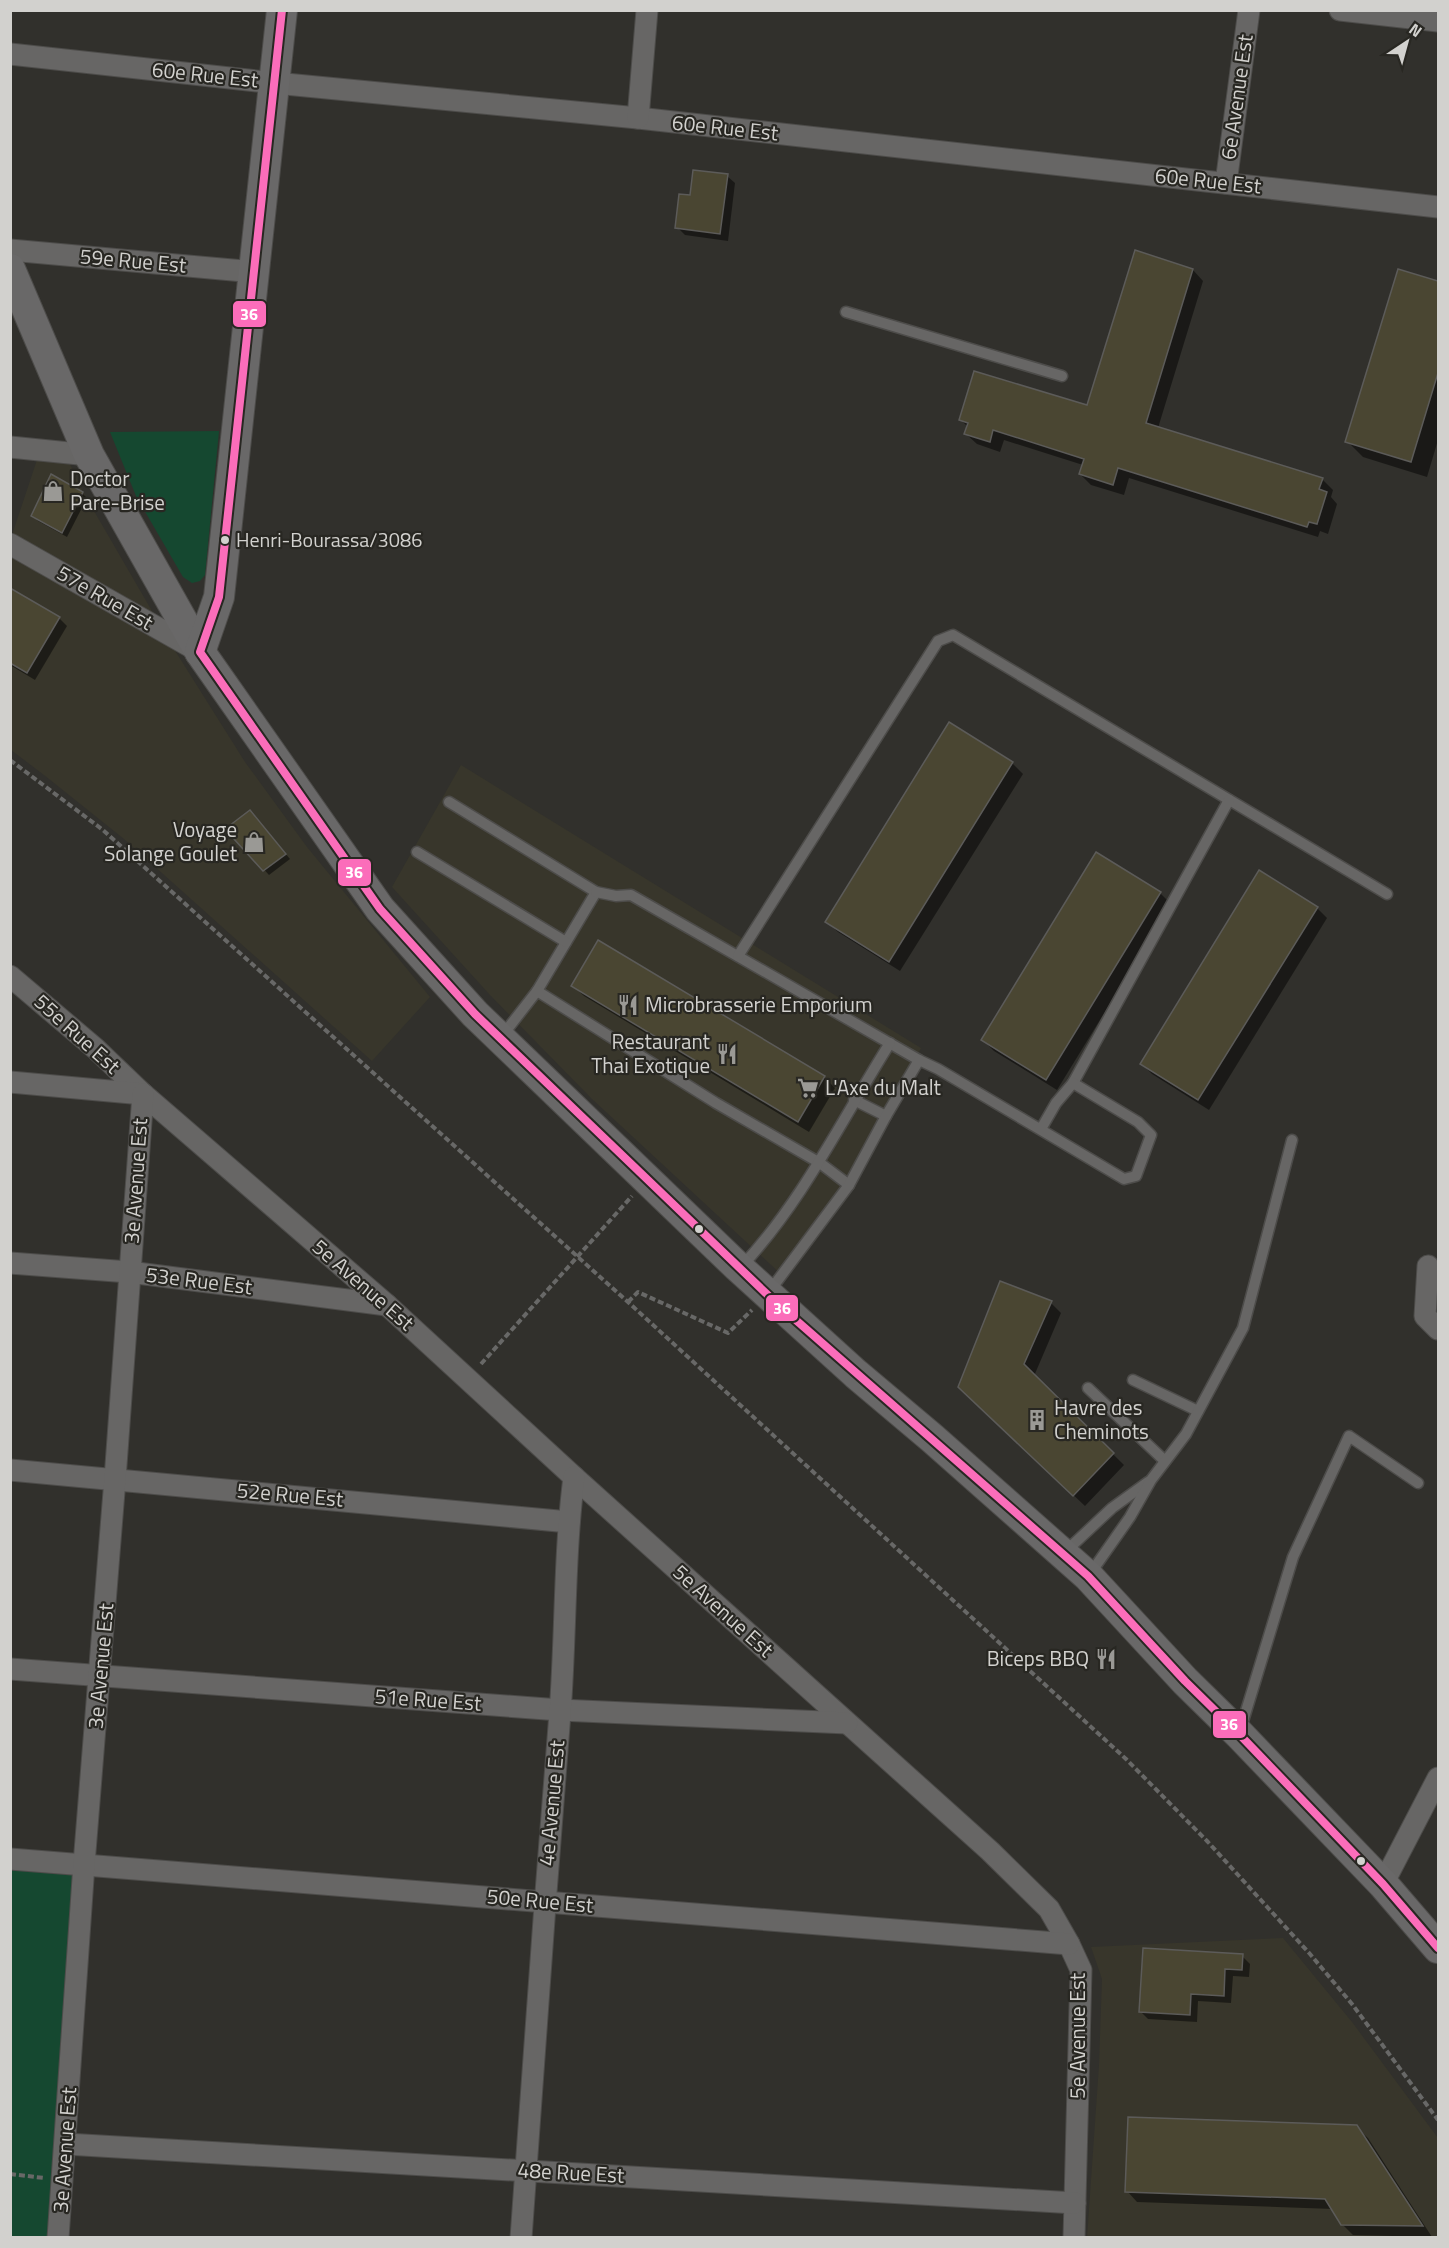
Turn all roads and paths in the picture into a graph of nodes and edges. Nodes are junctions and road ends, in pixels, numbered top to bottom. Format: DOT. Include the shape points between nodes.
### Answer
graph roads {
  1 [pos="282,10"];
  2 [pos="647,10"];
  3 [pos="1249,10"];
  4 [pos="1340,10"];
  5 [pos="1438,21"];
  6 [pos="10,54"];
  7 [pos="275,83"];
  8 [pos="638,118"];
  9 [pos="1226,183"];
  10 [pos="1438,207"];
  11 [pos="10,250"];
  12 [pos="10,269"];
  13 [pos="255,272"];
  14 [pos="846,312"];
  15 [pos="1062,376"];
  16 [pos="10,447"];
  17 [pos="89,455"];
  18 [pos="10,544"];
  19 [pos="200,652"];
  20 [pos="10,760"];
  21 [pos="1229,800"];
  22 [pos="449,802"];
  23 [pos="417,852"];
  24 [pos="596,892"];
  25 [pos="1387,894"];
  26 [pos="566,942"];
  27 [pos="738,956"];
  28 [pos="10,975"];
  29 [pos="537,991"];
  30 [pos="501,1039"];
  31 [pos="890,1043"];
  32 [pos="919,1060"];
  33 [pos="10,1082"];
  34 [pos="1073,1083"];
  35 [pos="143,1094"];
  36 [pos="854,1100"];
  37 [pos="886,1116"];
  38 [pos="1041,1129"];
  39 [pos="1292,1140"];
  40 [pos="819,1163"];
  41 [pos="646,1180"];
  42 [pos="849,1185"];
  43 [pos="577,1257"];
  44 [pos="10,1263"];
  45 [pos="1428,1266"];
  46 [pos="740,1269"];
  47 [pos="129,1272"];
  48 [pos="767,1294"];
  49 [pos="628,1302"];
  50 [pos="387,1305"];
  51 [pos="1438,1329"];
  52 [pos="468,1378"];
  53 [pos="1133,1380"];
  54 [pos="1088,1388"];
  55 [pos="1198,1410"];
  56 [pos="1166,1461"];
  57 [pos="10,1470"];
  58 [pos="574,1477"];
  59 [pos="115,1479"];
  60 [pos="1151,1480"];
  61 [pos="1418,1483"];
  62 [pos="568,1522"];
  63 [pos="1063,1553"];
  64 [pos="1088,1576"];
  65 [pos="10,1669"];
  66 [pos="100,1677"];
  67 [pos="560,1710"];
  68 [pos="847,1723"];
  69 [pos="1239,1734"];
  70 [pos="1438,1778"];
  71 [pos="10,1858"];
  72 [pos="84,1864"];
  73 [pos="1383,1884"];
  74 [pos="543,1902"];
  75 [pos="1069,1944"];
  76 [pos="1438,1948"];
  77 [pos="1438,1972"];
  78 [pos="1438,2120"];
  79 [pos="66,2144"];
  80 [pos="525,2171"];
  81 [pos="10,2174"];
  82 [pos="63,2180"];
  83 [pos="1075,2203"];
  84 [pos="58,2238"];
  85 [pos="521,2238"];
  86 [pos="1074,2238"];
  1 -- 7 [label="main road"];
  2 -- 8 [label="street"];
  3 -- 9 [label="street, 6e Avenue Est"];
  4 -- 5 [label="street"];
  6 -- 7 [label="street, 60e Rue Est"];
  7 -- 8 [label="street, 60e Rue Est"];
  7 -- 13 [label="main road"];
  8 -- 9 [label="street, 60e Rue Est"];
  9 -- 10 [label="street, 60e Rue Est"];
  11 -- 13 [label="street, 59e Rue Est"];
  12 -- 17 [label="main road"];
  13 -- 19 [label="main road" via="219,597"];
  14 -- 15 [label="lane"];
  16 -- 17 [label="street"];
  17 -- 19 [label="main road"];
  18 -- 19 [label="street, 57e Rue Est"];
  19 -- 30 [label="main road" via="380,909"];
  20 -- 43 [label="path" via="103,830"];
  21 -- 25 [label="lane"];
  21 -- 27 [label="lane" via="953,635 938,641"];
  21 -- 34 [label="lane"];
  22 -- 24 [label="lane"];
  23 -- 26 [label="lane"];
  24 -- 26 [label="lane"];
  24 -- 27 [label="lane" via="631,895"];
  26 -- 29 [label="lane"];
  27 -- 31 [label="lane"];
  28 -- 35 [label="street, 55e Rue Est"];
  29 -- 30 [label="lane"];
  29 -- 40 [label="lane"];
  30 -- 41 [label="main road"];
  31 -- 32 [label="lane"];
  31 -- 36 [label="lane"];
  32 -- 37 [label="lane"];
  32 -- 38 [label="lane"];
  33 -- 35 [label="street"];
  34 -- 38 [label="lane"];
  34 -- 38 [label="lane" via="1138,1122 1150,1135 1136,1176 1124,1179"];
  35 -- 47 [label="street, 3e Avenue Est"];
  35 -- 50 [label="street, 5e Avenue Est"];
  36 -- 37 [label="lane"];
  36 -- 40 [label="lane"];
  37 -- 42 [label="lane"];
  39 -- 55 [label="lane" via="1243,1328"];
  40 -- 42 [label="lane"];
  40 -- 46 [label="lane" via="767,1239"];
  41 -- 43 [label="path"];
  41 -- 46 [label="main road"];
  42 -- 48 [label="lane"];
  43 -- 49 [label="path"];
  43 -- 52 [label="path"];
  44 -- 47 [label="street, 53e Rue Est"];
  45 -- 51 [label="street" via="1425,1316"];
  46 -- 48 [label="main road"];
  47 -- 50 [label="street, 53e Rue Est"];
  47 -- 59 [label="street, 3e Avenue Est"];
  48 -- 49 [label="path" via="728,1333 638,1292"];
  48 -- 63 [label="main road"];
  49 -- 78 [label="path" via="973,1617 1191,1824 1338,1988"];
  50 -- 52 [label="street, 5e Avenue Est"];
  52 -- 58 [label="street, 5e Avenue Est"];
  53 -- 55 [label="lane"];
  54 -- 56 [label="lane"];
  55 -- 56 [label="lane"];
  56 -- 60 [label="lane"];
  57 -- 59 [label="street, 52e Rue Est"];
  58 -- 62 [label="street, 4e Avenue Est"];
  58 -- 68 [label="street, 5e Avenue Est"];
  59 -- 62 [label="street, 52e Rue Est"];
  59 -- 66 [label="street, 3e Avenue Est"];
  60 -- 63 [label="lane" via="1112,1508"];
  60 -- 64 [label="lane"];
  61 -- 69 [label="lane" via="1349,1436 1293,1557"];
  62 -- 67 [label="street, 4e Avenue Est"];
  63 -- 64 [label="main road"];
  64 -- 69 [label="main road"];
  65 -- 66 [label="street, 51e Rue Est"];
  66 -- 67 [label="street, 51e Rue Est"];
  66 -- 72 [label="street, 3e Avenue Est"];
  67 -- 68 [label="street, 51e Rue Est"];
  67 -- 74 [label="street, 4e Avenue Est"];
  68 -- 75 [label="street, 5e Avenue Est" via="990,1851 1048,1909"];
  69 -- 73 [label="main road"];
  70 -- 73 [label="street"];
  71 -- 72 [label="street, 50e Rue Est"];
  72 -- 74 [label="street, 50e Rue Est"];
  72 -- 79 [label="street, 3e Avenue Est"];
  73 -- 76 [label="main road"];
  73 -- 77 [label="main road"];
  74 -- 75 [label="street, 50e Rue Est"];
  74 -- 80 [label="street, 4e Avenue Est"];
  75 -- 83 [label="street, 5e Avenue Est" via="1081,1970"];
  79 -- 80 [label="street, 48e Rue Est"];
  79 -- 82 [label="street, 3e Avenue Est"];
  80 -- 83 [label="street, 48e Rue Est"];
  80 -- 85 [label="street, 4e Avenue Est"];
  81 -- 82 [label="path"];
  82 -- 84 [label="street, 3e Avenue Est"];
  83 -- 86 [label="street, 5e Avenue Est"];
}
